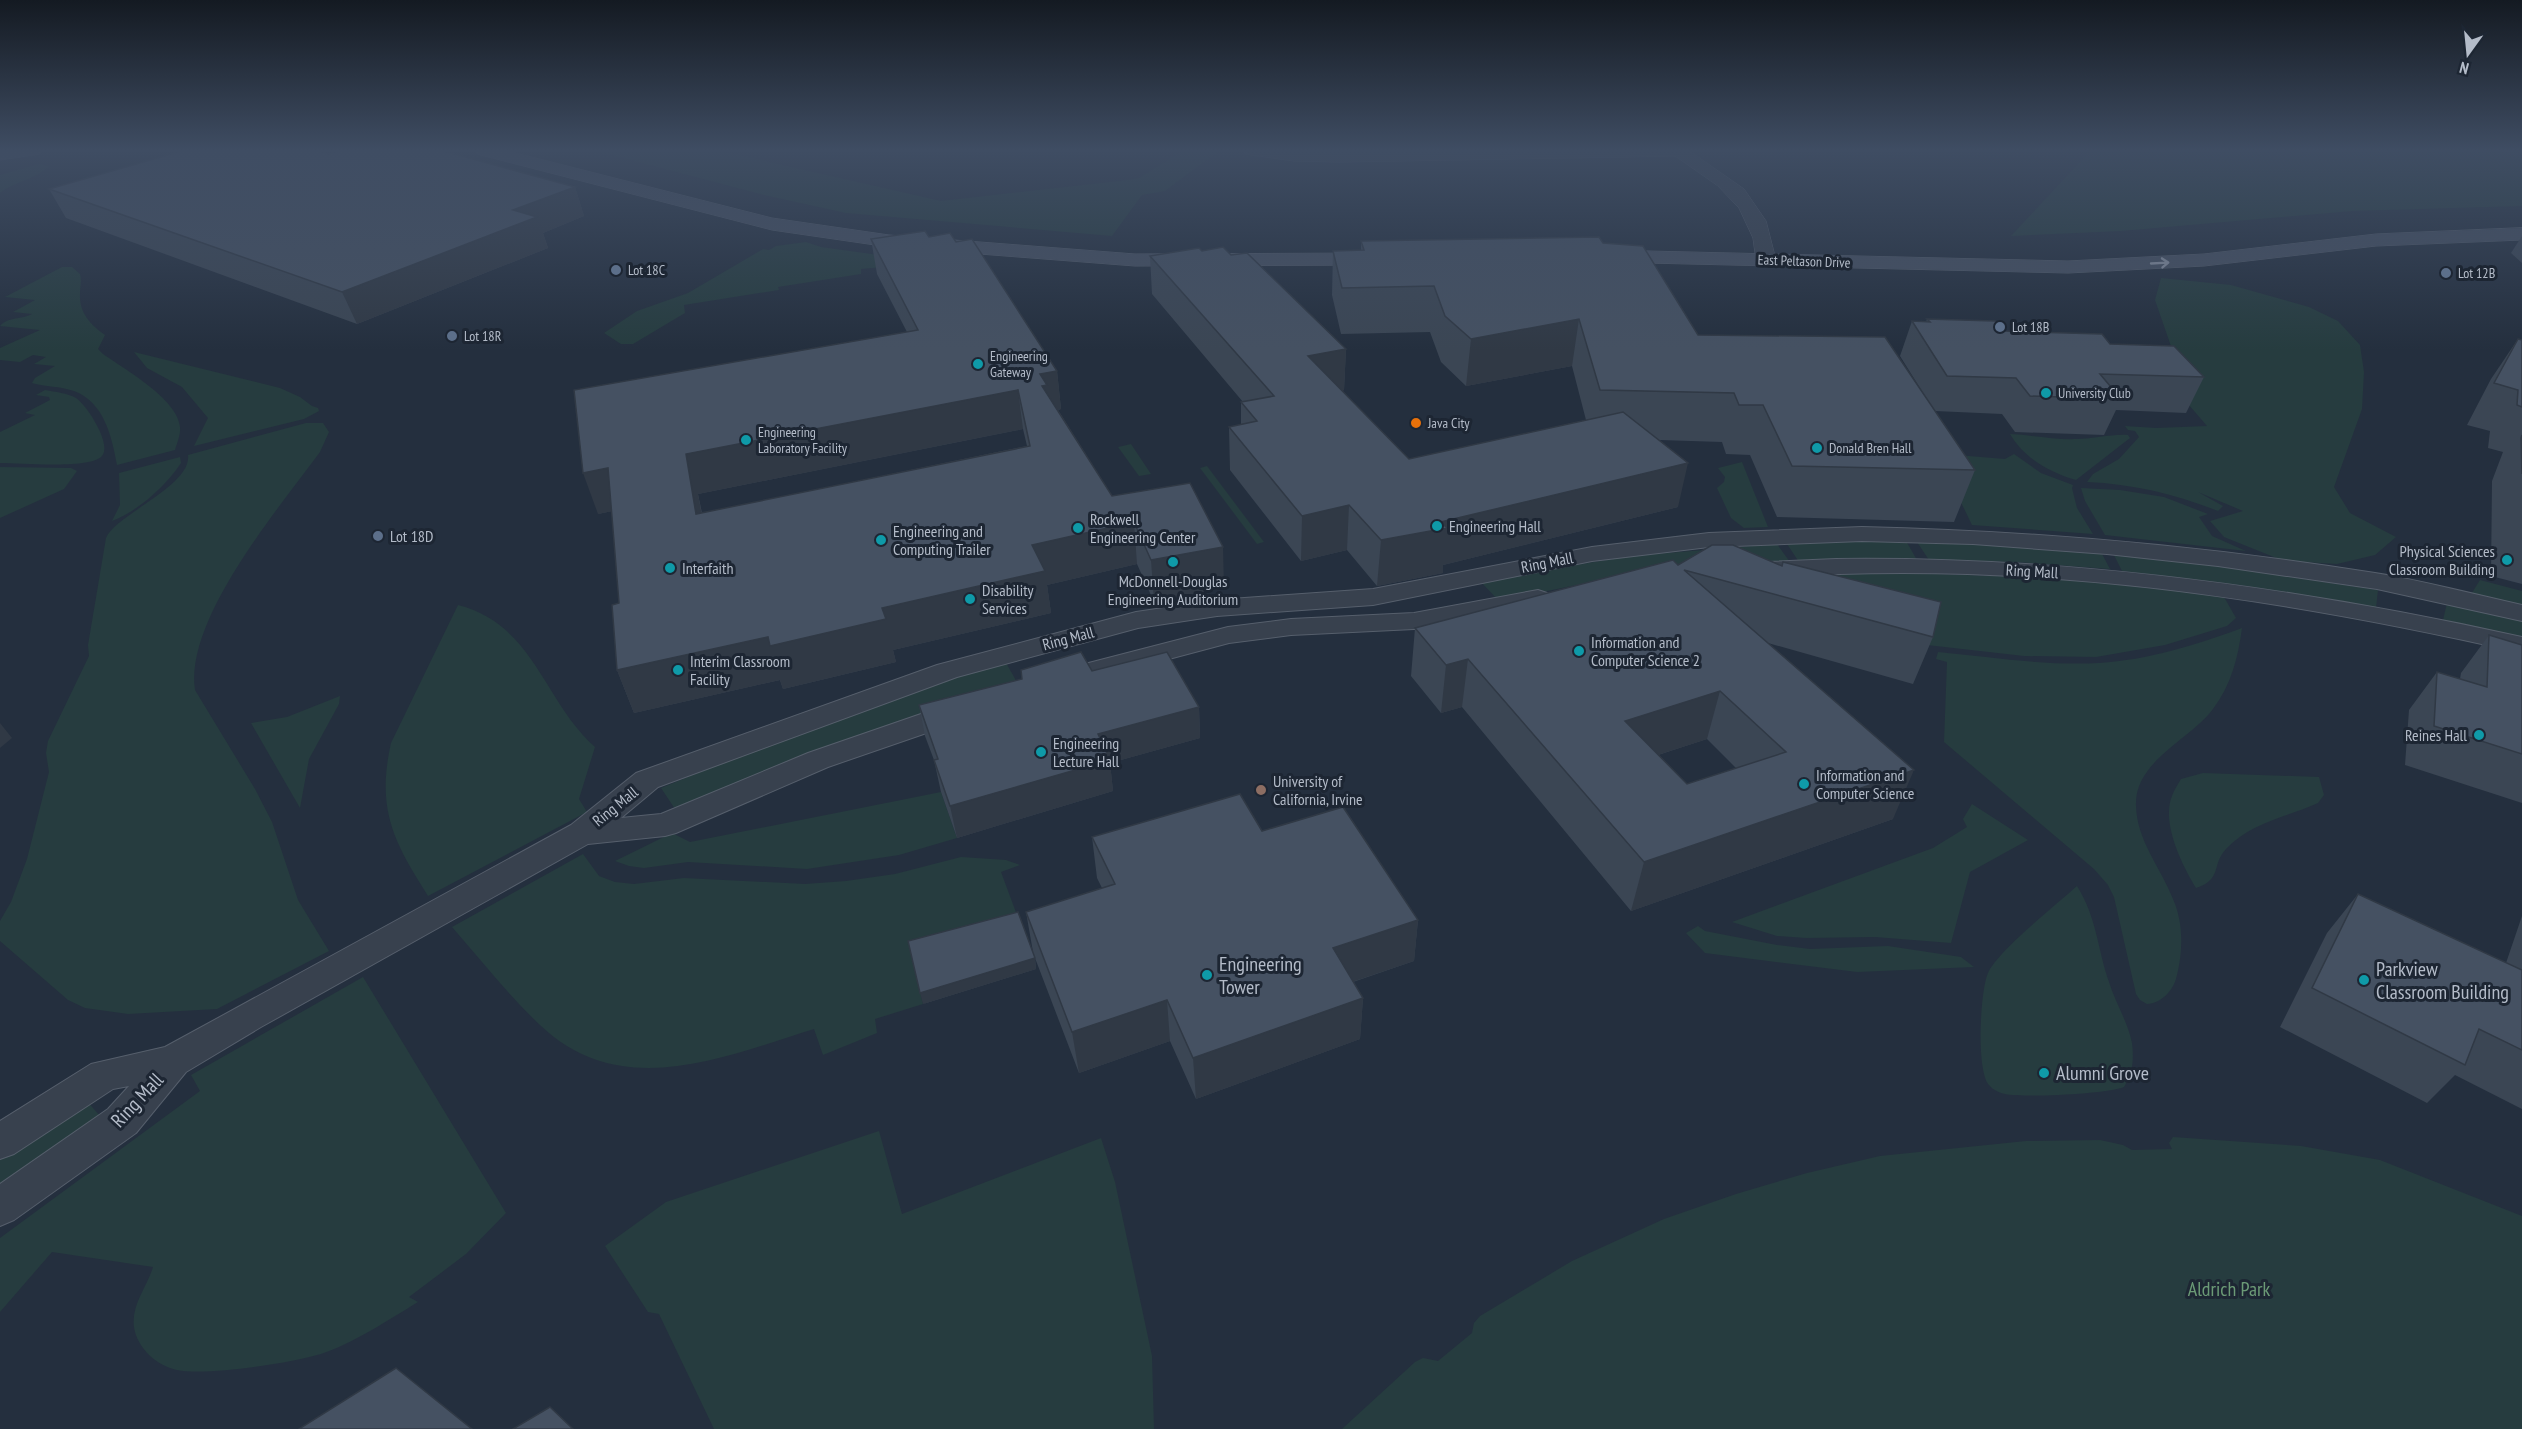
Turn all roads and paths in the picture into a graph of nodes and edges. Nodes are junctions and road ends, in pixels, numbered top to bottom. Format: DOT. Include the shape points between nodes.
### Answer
graph roads {
  1 [pos="741,217"];
  2 [pos="806,217"];
  3 [pos="1754,217"];
  4 [pos="2522,219"];
  5 [pos="2522,234"];
  6 [pos="1589,249"];
  7 [pos="1765,254"];
  8 [pos="1740,572"];
  9 [pos="1560,594"];
  10 [pos="2522,613"];
  11 [pos="2522,645"];
  12 [pos="1033,687"];
  13 [pos="982,703"];
  14 [pos="576,837"];
  15 [pos="173,1061"];
  16 [pos="0,1142"];
  17 [pos="0,1207"];
  1 -- 2 [label="main road" via="889,241 1135,260 1320,261 1391,252 1117,246 959,236"];
  3 -- 7 [label="street"];
  4 -- 7 [label="main road, East Peltason Drive" via="2407,224 2120,251"];
  7 -- 5 [label="main road, East Peltason Drive, one-way" via="1994,267 2132,265 2376,240"];
  6 -- 7 [label="main road, East Peltason Drive"];
  8 -- 11 [label="street, Ring Mall" via="1799,567 1928,567 2121,577 2228,589 2394,616"];
  9 -- 12 [label="street, Ring Mall" via="1414,621 1291,627 1228,635"];
  10 -- 14 [label="street, Ring Mall" via="2377,581 2107,547 1862,534 1709,540 1592,554 1373,597 1217,608 1136,620 1081,634 947,671 647,780"];
  13 -- 14 [label="street, Ring Mall" via="818,760 665,825"];
  14 -- 15 [label="street"];
  15 -- 16 [label="street, Ring Mall" via="104,1075"];
  15 -- 17 [label="street, Ring Mall" via="122,1121"];
}
